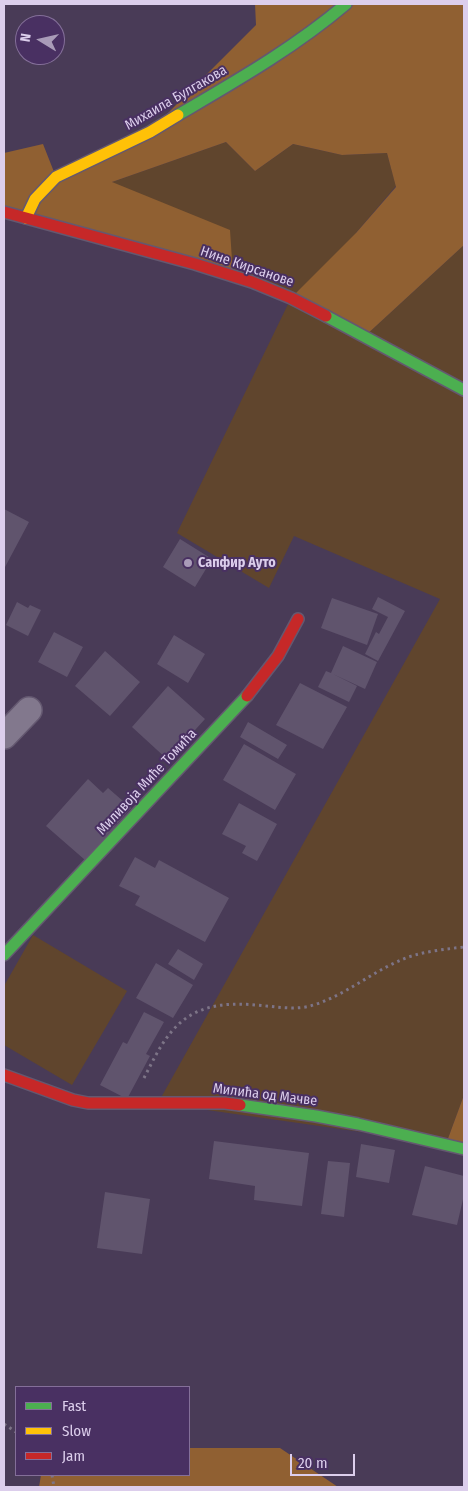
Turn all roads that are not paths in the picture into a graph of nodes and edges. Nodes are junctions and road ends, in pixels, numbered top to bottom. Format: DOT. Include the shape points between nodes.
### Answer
graph roads {
  1 [pos="346,4"];
  2 [pos="4,212"];
  3 [pos="26,218"];
  4 [pos="464,390"];
  5 [pos="298,619"];
  6 [pos="29,710"];
  7 [pos="4,736"];
  8 [pos="4,955"];
  9 [pos="4,1075"];
  10 [pos="464,1149"];
  1 -- 3 [label="street, Михаила Булгакова" via="264,64 150,132 56,177 35,199"];
  2 -- 3 [label="street, Нине Кирсанове"];
  3 -- 4 [label="street, Нине Кирсанове" via="260,285 298,301"];
  5 -- 8 [label="street, Миливоја Миће Томића" via="278,656 253,690"];
  6 -- 7 [label="street"];
  9 -- 10 [label="street, Милића од Мачве" via="80,1101 244,1105 358,1124"];
}
